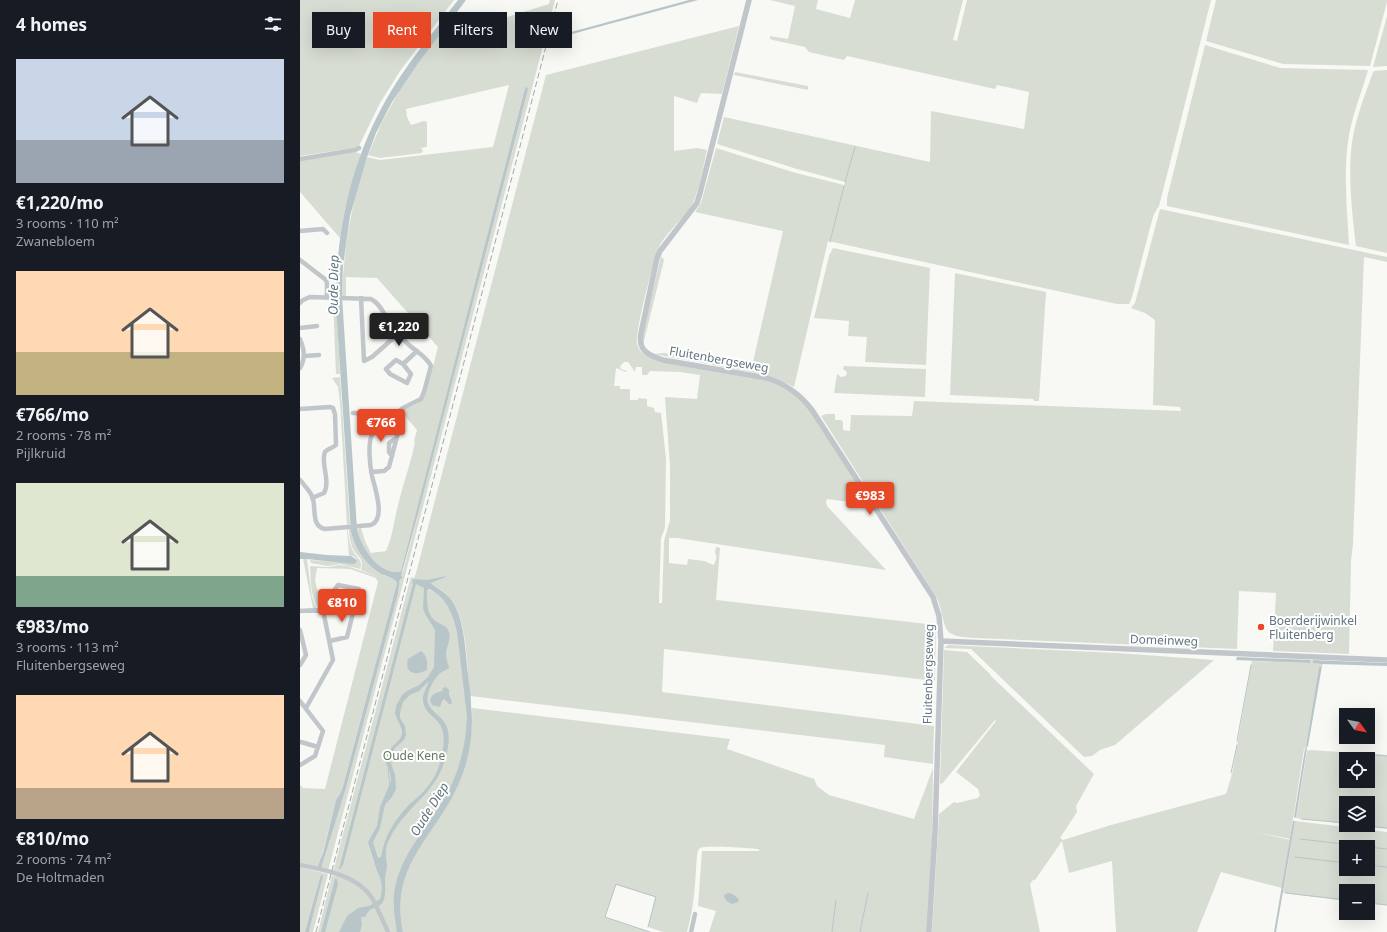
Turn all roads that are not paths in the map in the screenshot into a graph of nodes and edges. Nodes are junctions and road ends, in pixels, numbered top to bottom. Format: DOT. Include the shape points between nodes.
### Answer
graph roads {
  1 [pos="749,0"];
  2 [pos="359,148"];
  3 [pos="300,159"];
  4 [pos="300,231"];
  5 [pos="327,233"];
  6 [pos="300,260"];
  7 [pos="327,297"];
  8 [pos="360,298"];
  9 [pos="300,303"];
  10 [pos="317,326"];
  11 [pos="300,328"];
  12 [pos="398,334"];
  13 [pos="300,339"];
  14 [pos="418,351"];
  15 [pos="319,355"];
  16 [pos="304,356"];
  17 [pos="403,364"];
  18 [pos="300,368"];
  19 [pos="300,409"];
  20 [pos="352,413"];
  21 [pos="390,419"];
  22 [pos="379,428"];
  23 [pos="371,472"];
  24 [pos="300,480"];
  25 [pos="312,498"];
  26 [pos="324,610"];
  27 [pos="300,611"];
  28 [pos="300,630"];
  29 [pos="330,641"];
  30 [pos="941,642"];
  31 [pos="1387,660"];
  32 [pos="300,665"];
  33 [pos="300,701"];
  34 [pos="306,708"];
  35 [pos="301,742"];
  36 [pos="318,747"];
  37 [pos="300,765"];
  38 [pos="300,865"];
  39 [pos="695,914"];
  40 [pos="388,932"];
  41 [pos="691,932"];
  42 [pos="929,932"];
  1 -- 30 [label="street, Fluitenbergseweg" via="700,193 697,202 657,258 640,345 649,354 663,360 767,378 795,391 806,401 932,597 939,616"];
  2 -- 3 [label="street"];
  4 -- 5 [label="street" via="324,229"];
  6 -- 7 [label="street" via="326,280"];
  7 -- 8 [label="street"];
  7 -- 9 [label="street" via="310,297"];
  8 -- 12 [label="street" via="368,298 375,302"];
  8 -- 12 [label="street" via="364,361"];
  10 -- 11 [label="street"];
  12 -- 14 [label="street"];
  13 -- 16 [label="street"];
  14 -- 17 [label="street"];
  14 -- 21 [label="street" via="429,363 430,370 422,396"];
  15 -- 16 [label="street"];
  16 -- 18 [label="street"];
  17 -- 17 [label="street" via="411,374 407,383 386,369 396,360"];
  19 -- 25 [label="street" via="330,407 335,414 336,446 327,450 324,457 327,488 324,493"];
  20 -- 22 [label="street" via="359,412 371,419"];
  21 -- 22 [label="street"];
  21 -- 23 [label="street" via="398,433 389,443 389,452 392,456 387,469"];
  22 -- 23 [label="street" via="370,440"];
  23 -- 25 [label="street" via="377,493 379,517 373,525 325,529 318,526"];
  24 -- 25 [label="street"];
  26 -- 27 [label="street"];
  26 -- 29 [label="street"];
  26 -- 29 [label="street" via="337,609 337,585 359,590 347,637"];
  28 -- 32 [label="street" via="306,655"];
  29 -- 34 [label="street" via="333,662"];
  30 -- 31 [label="street, Domeinweg"];
  30 -- 42 [label="street, Fluitenbergseweg"];
  33 -- 34 [label="street"];
  34 -- 36 [label="street" via="322,729"];
  35 -- 36 [label="street"];
  36 -- 37 [label="street" via="315,756"];
  38 -- 40 [label="street" via="344,876 364,889 374,902"];
  39 -- 41 [label="street"];
}
